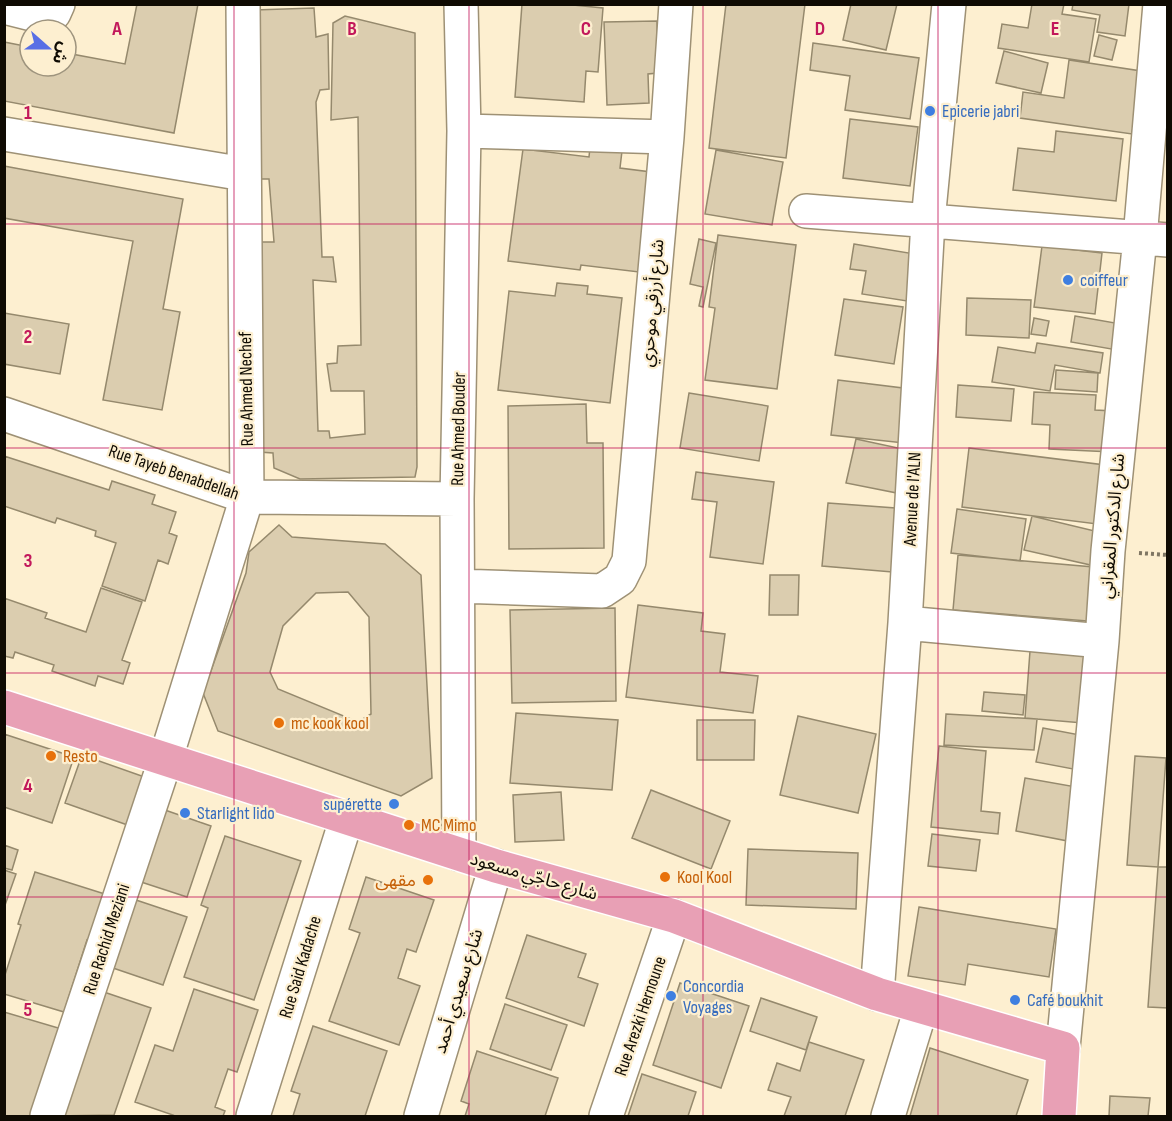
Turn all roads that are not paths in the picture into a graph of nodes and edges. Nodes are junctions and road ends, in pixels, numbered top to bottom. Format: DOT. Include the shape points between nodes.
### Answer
graph roads {
  1 [pos="58,4"];
  2 [pos="243,4"];
  3 [pos="461,4"];
  4 [pos="676,4"];
  5 [pos="949,4"];
  6 [pos="1160,4"];
  7 [pos="4,7"];
  8 [pos="464,131"];
  9 [pos="4,134"];
  10 [pos="667,137"];
  11 [pos="244,174"];
  12 [pos="806,211"];
  13 [pos="928,221"];
  14 [pos="1154,239"];
  15 [pos="4,414"];
  16 [pos="247,497"];
  17 [pos="457,499"];
  18 [pos="458,586"];
  19 [pos="905,623"];
  20 [pos="1102,641"];
  21 [pos="4,707"];
  22 [pos="165,760"];
  23 [pos="347,817"];
  24 [pos="459,854"];
  25 [pos="496,867"];
  26 [pos="674,916"];
  27 [pos="877,994"];
  28 [pos="921,1008"];
  29 [pos="1063,1048"];
  30 [pos="47,1116"];
  31 [pos="253,1116"];
  32 [pos="421,1116"];
  33 [pos="606,1116"];
  34 [pos="888,1116"];
  35 [pos="1059,1116"];
  1 -- 7 [label="street" via="54,13 44,17"];
  2 -- 11 [label="street, Rue Ahmed Nechef"];
  3 -- 8 [label="street, Rue Ahmed Bouder"];
  4 -- 10 [label="street, شارع أرزقي موحري"];
  5 -- 13 [label="street, Avenue de l'ALN"];
  6 -- 14 [label="street, شارع الدكتور المقراني"];
  8 -- 10 [label="street"];
  8 -- 17 [label="street, Rue Ahmed Bouder"];
  9 -- 11 [label="street"];
  10 -- 18 [label="street, شارع أرزقي موحري" via="628,561 620,579 602,591"];
  11 -- 16 [label="street, Rue Ahmed Nechef"];
  12 -- 13 [label="street"];
  13 -- 14 [label="street"];
  13 -- 19 [label="street, Avenue de l'ALN"];
  14 -- 20 [label="street, شارع الدكتور المقراني" via="1108,551"];
  15 -- 16 [label="street, Rue Tayeb Benabdellah"];
  16 -- 17 [label="street, Rue Tayeb Benabdellah"];
  16 -- 22 [label="street, Rue Ahmed Nechef"];
  17 -- 18 [label="street, Rue Ahmed Bouder"];
  18 -- 24 [label="street, Rue Ahmed Bouder"];
  19 -- 20 [label="street"];
  19 -- 27 [label="street, Avenue de l'ALN"];
  20 -- 29 [label="street, شارع الدكتور المقراني"];
  21 -- 22 [label="main road, شارع حاجّي مسعود"];
  22 -- 23 [label="main road, شارع حاجّي مسعود"];
  22 -- 30 [label="street, Rue Rachid Meziani"];
  23 -- 24 [label="main road, شارع حاجّي مسعود"];
  23 -- 31 [label="street, Rue Said Kadache"];
  24 -- 25 [label="main road, شارع حاجّي مسعود"];
  25 -- 26 [label="main road, شارع حاجّي مسعود"];
  25 -- 32 [label="street, شارع سعيدي أحمد"];
  26 -- 27 [label="main road, شارع حاجّي مسعود"];
  26 -- 33 [label="street, Rue Arezki Hernoune"];
  27 -- 28 [label="main road, شارع حاجّي مسعود"];
  28 -- 29 [label="main road, شارع حاجّي مسعود"];
  28 -- 34 [label="street"];
  29 -- 35 [label="main road"];
}
